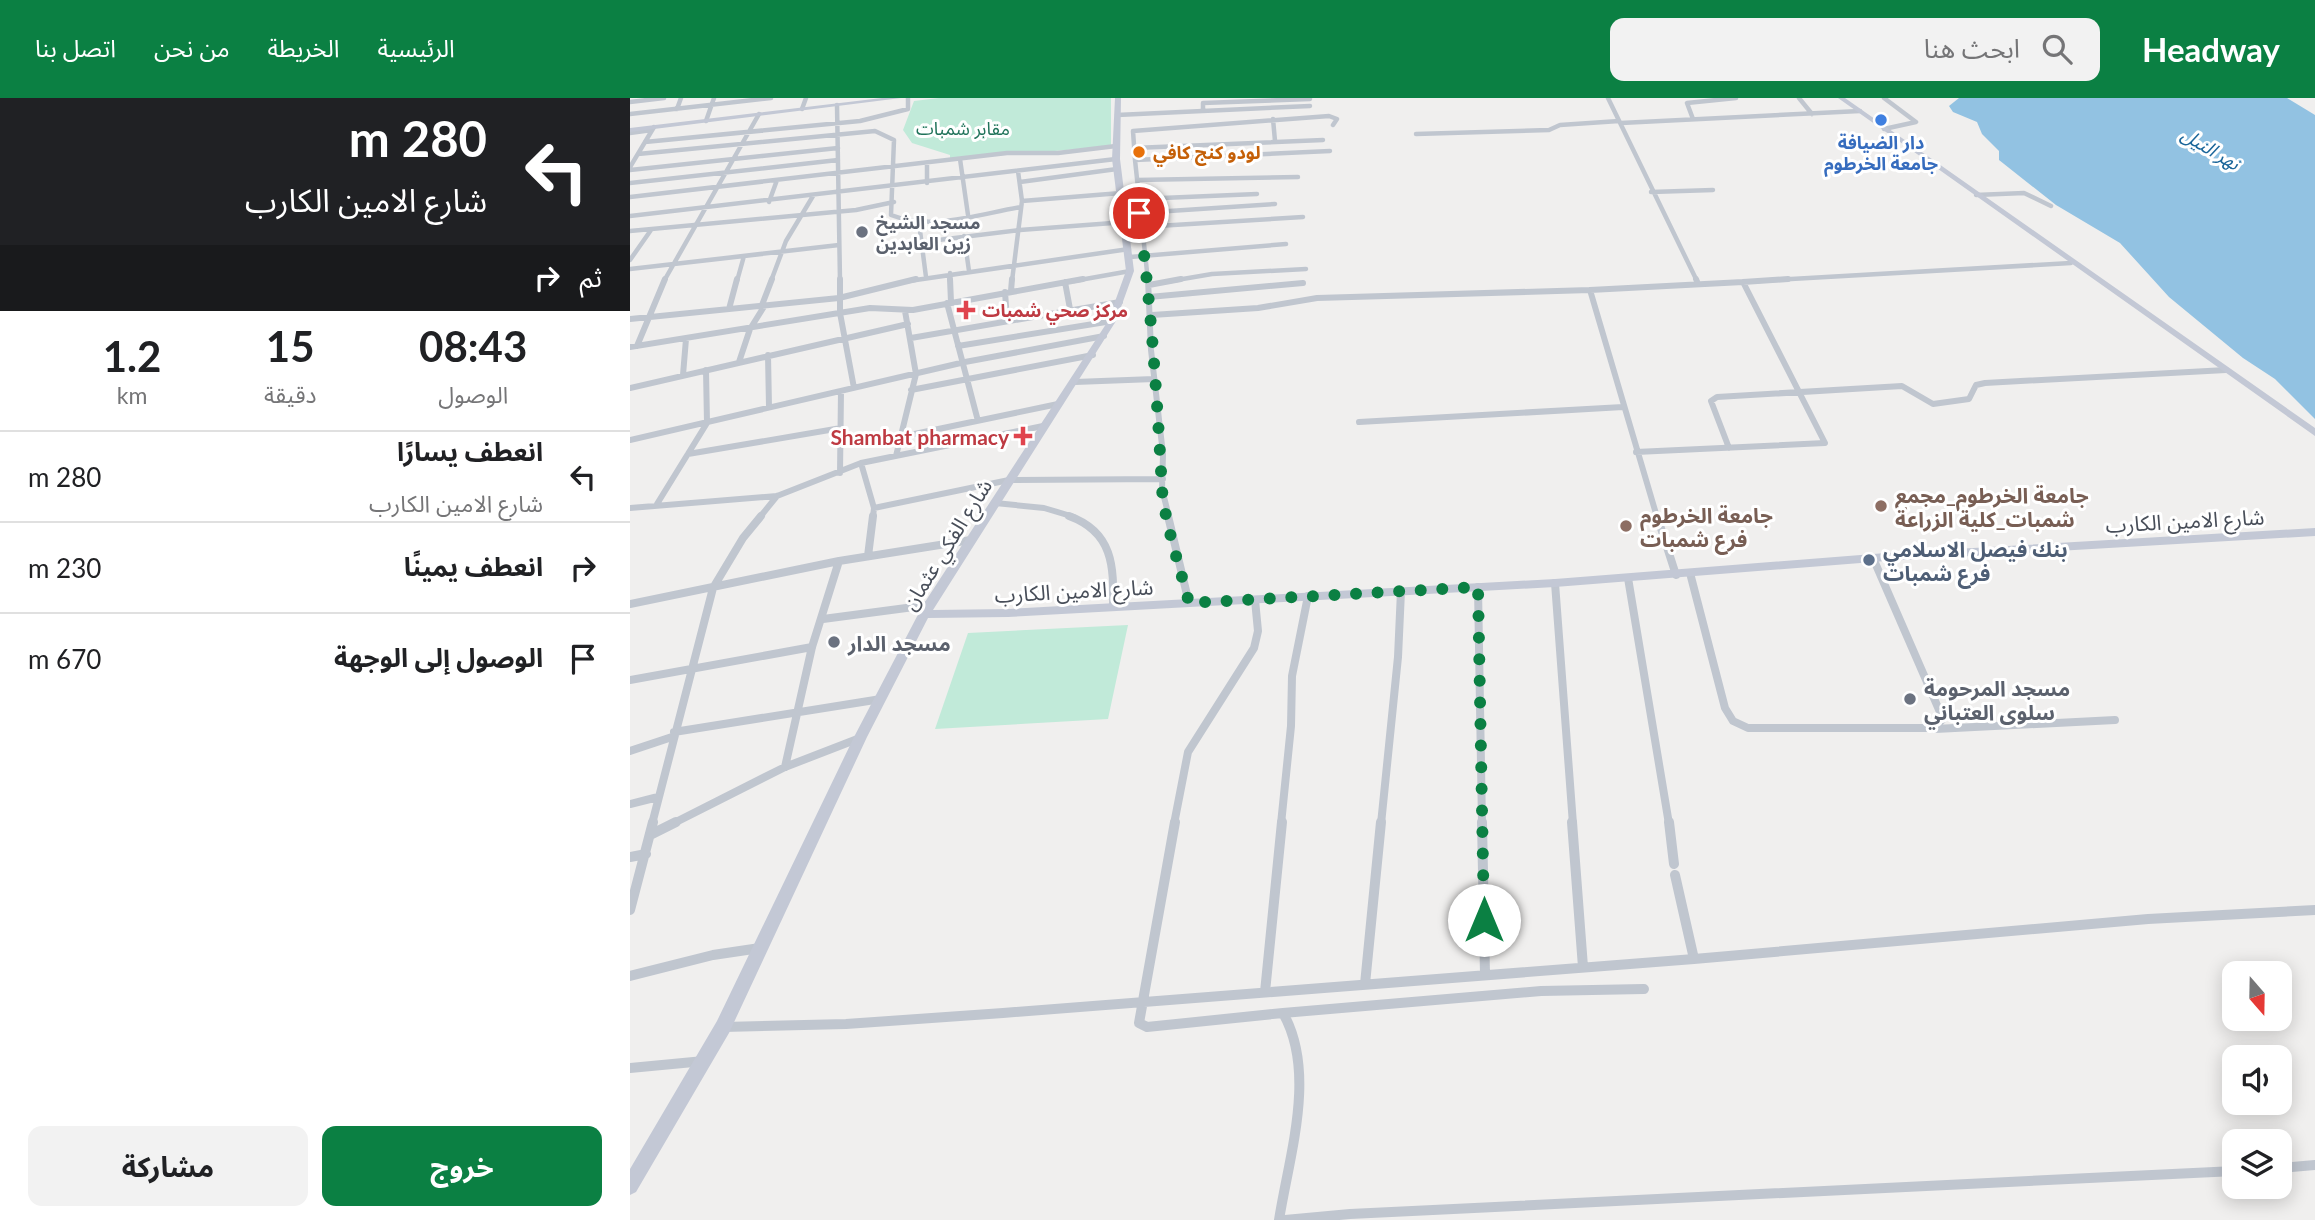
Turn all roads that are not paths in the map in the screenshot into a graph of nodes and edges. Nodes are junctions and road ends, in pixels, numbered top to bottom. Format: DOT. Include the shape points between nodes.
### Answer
graph roads {
  1 [pos="664,98"];
  2 [pos="681,98"];
  3 [pos="715,98"];
  4 [pos="771,98"];
  5 [pos="806,98"];
  6 [pos="898,98"];
  7 [pos="908,98"];
  8 [pos="1118,98"];
  9 [pos="1608,98"];
  10 [pos="1736,98"];
  11 [pos="1800,98"];
  12 [pos="1841,98"];
  13 [pos="1884,98"];
  14 [pos="1310,99"];
  15 [pos="630,102"];
  16 [pos="711,105"];
  17 [pos="837,106"];
  18 [pos="1310,106"];
  19 [pos="677,109"];
  20 [pos="802,109"];
  21 [pos="1203,110"];
  22 [pos="1860,111"];
  23 [pos="630,114"];
  24 [pos="1812,114"];
  25 [pos="758,115"];
  26 [pos="1117,115"];
  27 [pos="1273,119"];
  28 [pos="1693,120"];
  29 [pos="706,121"];
  30 [pos="1620,122"];
  31 [pos="838,123"];
  32 [pos="1333,125"];
  33 [pos="653,129"];
  34 [pos="1884,129"];
  35 [pos="749,132"];
  36 [pos="631,133"];
  37 [pos="1416,134"];
  38 [pos="838,135"];
  39 [pos="1323,140"];
  40 [pos="1275,141"];
  41 [pos="645,142"];
  42 [pos="741,145"];
  43 [pos="838,148"];
  44 [pos="1330,151"];
  45 [pos="1124,152"];
  46 [pos="638,155"];
  47 [pos="733,159"];
  48 [pos="960,159"];
  49 [pos="838,160"];
  50 [pos="1135,160"];
  51 [pos="927,163"];
  52 [pos="890,167"];
  53 [pos="630,168"];
  54 [pos="1018,171"];
  55 [pos="724,173"];
  56 [pos="839,173"];
  57 [pos="1298,177"];
  58 [pos="961,178"];
  59 [pos="777,180"];
  60 [pos="1137,180"];
  61 [pos="1020,182"];
  62 [pos="630,183"];
  63 [pos="927,183"];
  64 [pos="717,187"];
  65 [pos="892,187"];
  66 [pos="1713,190"];
  67 [pos="1651,192"];
  68 [pos="839,193"];
  69 [pos="1121,193"];
  70 [pos="1257,194"];
  71 [pos="1976,195"];
  72 [pos="813,196"];
  73 [pos="630,197"];
  74 [pos="1138,199"];
  75 [pos="769,201"];
  76 [pos="894,202"];
  77 [pos="1022,204"];
  78 [pos="1275,204"];
  79 [pos="2051,206"];
  80 [pos="703,209"];
  81 [pos="839,211"];
  82 [pos="803,214"];
  83 [pos="1139,214"];
  84 [pos="968,215"];
  85 [pos="630,216"];
  86 [pos="1303,217"];
  87 [pos="1125,219"];
  88 [pos="919,223"];
  89 [pos="694,225"];
  90 [pos="1141,227"];
  91 [pos="651,230"];
  92 [pos="1020,230"];
  93 [pos="630,231"];
  94 [pos="964,236"];
  95 [pos="920,242"];
  96 [pos="1286,244"];
  97 [pos="839,245"];
  98 [pos="881,247"];
  99 [pos="782,252"];
  100 [pos="1129,253"];
  101 [pos="744,256"];
  102 [pos="1145,256"];
  103 [pos="630,260"];
  104 [pos="2071,263"];
  105 [pos="671,264"];
  106 [pos="1015,267"];
  107 [pos="630,269"];
  108 [pos="1306,269"];
  109 [pos="969,271"];
  110 [pos="1130,271"];
  111 [pos="950,273"];
  112 [pos="926,276"];
  113 [pos="1065,282"];
  114 [pos="1303,282"];
  115 [pos="1743,282"];
  116 [pos="1149,285"];
  117 [pos="1698,285"];
  118 [pos="1590,290"];
  119 [pos="1008,291"];
  120 [pos="1149,297"];
  121 [pos="839,298"];
  122 [pos="1119,302"];
  123 [pos="949,303"];
  124 [pos="764,305"];
  125 [pos="729,309"];
  126 [pos="1070,309"];
  127 [pos="905,311"];
  128 [pos="840,313"];
  129 [pos="1152,316"];
  130 [pos="648,317"];
  131 [pos="630,319"];
  132 [pos="1007,320"];
  133 [pos="1112,321"];
  134 [pos="908,324"];
  135 [pos="750,329"];
  136 [pos="953,330"];
  137 [pos="1104,336"];
  138 [pos="911,338"];
  139 [pos="845,339"];
  140 [pos="687,340"];
  141 [pos="633,346"];
  142 [pos="958,346"];
  143 [pos="768,355"];
  144 [pos="1093,355"];
  145 [pos="739,362"];
  146 [pos="965,362"];
  147 [pos="706,370"];
  148 [pos="2226,370"];
  149 [pos="916,374"];
  150 [pos="683,375"];
  151 [pos="968,378"];
  152 [pos="1154,379"];
  153 [pos="1075,382"];
  154 [pos="630,388"];
  155 [pos="854,388"];
  156 [pos="911,390"];
  157 [pos="842,391"];
  158 [pos="1800,391"];
  159 [pos="1058,404"];
  160 [pos="769,407"];
  161 [pos="1623,407"];
  162 [pos="978,421"];
  163 [pos="1359,422"];
  164 [pos="707,423"];
  165 [pos="1043,426"];
  166 [pos="841,428"];
  167 [pos="2315,433"];
  168 [pos="900,437"];
  169 [pos="630,440"];
  170 [pos="1729,449"];
  171 [pos="1636,452"];
  172 [pos="688,454"];
  173 [pos="896,456"];
  174 [pos="861,463"];
  175 [pos="840,473"];
  176 [pos="1009,480"];
  177 [pos="1163,480"];
  178 [pos="777,496"];
  179 [pos="657,503"];
  180 [pos="995,503"];
  181 [pos="630,508"];
  182 [pos="874,508"];
  183 [pos="2315,532"];
  184 [pos="971,540"];
  185 [pos="867,556"];
  186 [pos="1873,558"];
  187 [pos="839,561"];
  188 [pos="1690,573"];
  189 [pos="1676,575"];
  190 [pos="1628,578"];
  191 [pos="1555,583"];
  192 [pos="1478,587"];
  193 [pos="713,588"];
  194 [pos="1401,591"];
  195 [pos="1308,596"];
  196 [pos="1255,600"];
  197 [pos="1189,603"];
  198 [pos="630,604"];
  199 [pos="1113,607"];
  200 [pos="927,610"];
  201 [pos="823,619"];
  202 [pos="812,646"];
  203 [pos="693,667"];
  204 [pos="630,680"];
  205 [pos="881,699"];
  206 [pos="797,710"];
  207 [pos="2115,720"];
  208 [pos="1928,729"];
  209 [pos="673,734"];
  210 [pos="861,737"];
  211 [pos="630,751"];
  212 [pos="785,767"];
  213 [pos="658,797"];
  214 [pos="630,804"];
  215 [pos="650,835"];
  216 [pos="646,854"];
  217 [pos="630,857"];
  218 [pos="1674,864"];
  219 [pos="1675,875"];
  220 [pos="630,910"];
  221 [pos="2315,910"];
  222 [pos="760,948"];
  223 [pos="1694,959"];
  224 [pos="1583,967"];
  225 [pos="1485,975"];
  226 [pos="630,976"];
  227 [pos="1365,984"];
  228 [pos="1644,989"];
  229 [pos="1265,992"];
  230 [pos="1141,1002"];
  231 [pos="1283,1013"];
  232 [pos="723,1027"];
  233 [pos="705,1061"];
  234 [pos="630,1068"];
  235 [pos="2315,1165"];
  236 [pos="2292,1167"];
  237 [pos="2222,1172"];
  238 [pos="630,1186"];
  239 [pos="1282,1220"];
  1 -- 15 [label="street"];
  2 -- 19 [label="street"];
  3 -- 16 [label="street"];
  4 -- 16 [label="street"];
  5 -- 20 [label="street"];
  6 -- 17 [label="street"];
  7 -- 31 [label="street" via="908,108"];
  8 -- 26 [label="street, شارع الفكي عثمان"];
  9 -- 30 [label="street"];
  10 -- 28 [label="street" via="1688,103"];
  11 -- 24 [label="street"];
  12 -- 22 [label="street"];
  13 -- 34 [label="street" via="1916,121"];
  14 -- 21 [label="street" via="1203,103"];
  16 -- 19 [label="street"];
  16 -- 29 [label="street"];
  17 -- 20 [label="street"];
  17 -- 31 [label="street"];
  18 -- 21 [label="street"];
  19 -- 23 [label="street"];
  20 -- 25 [label="street"];
  21 -- 26 [label="street"];
  22 -- 24 [label="street"];
  22 -- 34 [label="street"];
  24 -- 28 [label="street"];
  25 -- 29 [label="street"];
  25 -- 35 [label="street"];
  26 -- 45 [label="street, شارع الفكي عثمان"];
  27 -- 32 [label="street" via="1332,116 1338,120"];
  27 -- 40 [label="street"];
  27 -- 45 [label="street" via="1139,128"];
  28 -- 30 [label="street"];
  29 -- 33 [label="street"];
  30 -- 37 [label="street" via="1566,124 1549,130"];
  30 -- 67 [label="street"];
  31 -- 35 [label="street"];
  31 -- 38 [label="street"];
  33 -- 36 [label="street"];
  33 -- 41 [label="street"];
  34 -- 71 [label="street"];
  35 -- 41 [label="street"];
  35 -- 42 [label="street"];
  38 -- 42 [label="street"];
  38 -- 43 [label="street"];
  38 -- 52 [label="street" via="881,132 894,140"];
  39 -- 40 [label="street"];
  40 -- 45 [label="street"];
  41 -- 46 [label="street"];
  42 -- 46 [label="street"];
  42 -- 47 [label="street"];
  43 -- 47 [label="street"];
  43 -- 49 [label="street"];
  44 -- 50 [label="street"];
  45 -- 48 [label="street"];
  45 -- 50 [label="street"];
  45 -- 54 [label="street"];
  45 -- 61 [label="street"];
  45 -- 69 [label="street, شارع الفكي عثمان"];
  46 -- 53 [label="street"];
  47 -- 53 [label="street"];
  47 -- 55 [label="street"];
  48 -- 51 [label="street"];
  48 -- 58 [label="street"];
  49 -- 55 [label="street"];
  49 -- 56 [label="street"];
  50 -- 60 [label="street"];
  51 -- 52 [label="street"];
  51 -- 63 [label="street"];
  52 -- 56 [label="street"];
  52 -- 65 [label="street"];
  54 -- 58 [label="street"];
  54 -- 61 [label="street"];
  55 -- 62 [label="street"];
  55 -- 64 [label="street"];
  56 -- 59 [label="street"];
  56 -- 68 [label="street"];
  57 -- 60 [label="street"];
  58 -- 63 [label="street"];
  58 -- 84 [label="street"];
  59 -- 64 [label="street"];
  59 -- 75 [label="street"];
  60 -- 74 [label="street"];
  61 -- 77 [label="street"];
  63 -- 65 [label="street"];
  64 -- 73 [label="street"];
  64 -- 80 [label="street"];
  65 -- 68 [label="street"];
  65 -- 76 [label="street"];
  66 -- 67 [label="street"];
  67 -- 117 [label="street"];
  68 -- 72 [label="street"];
  68 -- 81 [label="street"];
  69 -- 77 [label="street"];
  69 -- 87 [label="street, شارع الفكي عثمان"];
  70 -- 74 [label="street"];
  71 -- 79 [label="street" via="2020,190"];
  71 -- 104 [label="street"];
  72 -- 75 [label="street"];
  72 -- 82 [label="street"];
  74 -- 83 [label="street"];
  75 -- 80 [label="street"];
  76 -- 81 [label="street"];
  76 -- 88 [label="street" via="891,215"];
  77 -- 84 [label="street"];
  77 -- 92 [label="street"];
  78 -- 83 [label="street"];
  80 -- 85 [label="street"];
  80 -- 89 [label="street"];
  81 -- 82 [label="street"];
  81 -- 97 [label="street"];
  82 -- 89 [label="street"];
  82 -- 99 [label="street"];
  83 -- 87 [label="street"];
  83 -- 90 [label="street"];
  84 -- 88 [label="street"];
  86 -- 90 [label="street"];
  87 -- 92 [label="street"];
  87 -- 100 [label="street, شارع الفكي عثمان"];
  88 -- 95 [label="street"];
  89 -- 91 [label="street"];
  89 -- 105 [label="street"];
  90 -- 102 [label="street"];
  91 -- 93 [label="street"];
  91 -- 103 [label="street"];
  92 -- 94 [label="street"];
  92 -- 106 [label="street"];
  94 -- 95 [label="street"];
  94 -- 109 [label="street"];
  95 -- 98 [label="street"];
  95 -- 112 [label="street"];
  96 -- 102 [label="street"];
  97 -- 99 [label="street"];
  97 -- 121 [label="street"];
  99 -- 101 [label="street"];
  99 -- 124 [label="street"];
  100 -- 102 [label="street"];
  100 -- 106 [label="street"];
  100 -- 110 [label="street, شارع الفكي عثمان"];
  101 -- 105 [label="street"];
  101 -- 125 [label="street"];
  102 -- 116 [label="street"];
  104 -- 115 [label="street"];
  104 -- 148 [label="street"];
  105 -- 107 [label="street"];
  105 -- 130 [label="street"];
  106 -- 109 [label="street"];
  106 -- 119 [label="street"];
  108 -- 116 [label="street" via="1212,274"];
  109 -- 111 [label="street"];
  110 -- 113 [label="street"];
  110 -- 122 [label="street, شارع الفكي عثمان"];
  111 -- 112 [label="street"];
  111 -- 123 [label="street"];
  112 -- 121 [label="street"];
  113 -- 119 [label="street"];
  113 -- 126 [label="street"];
  114 -- 120 [label="street"];
  115 -- 117 [label="street"];
  115 -- 158 [label="street"];
  116 -- 120 [label="street"];
  117 -- 118 [label="street"];
  118 -- 129 [label="street" via="1324,296 1269,307 1189,309"];
  118 -- 161 [label="street"];
  119 -- 123 [label="street"];
  119 -- 132 [label="street"];
  120 -- 129 [label="street"];
  121 -- 124 [label="street"];
  121 -- 128 [label="street"];
  122 -- 126 [label="street"];
  122 -- 133 [label="street, شارع الفكي عثمان"];
  123 -- 127 [label="street"];
  123 -- 136 [label="street"];
  124 -- 125 [label="street"];
  124 -- 135 [label="street"];
  125 -- 130 [label="street"];
  126 -- 132 [label="street"];
  127 -- 128 [label="street" via="878,307"];
  127 -- 134 [label="street"];
  128 -- 135 [label="street"];
  128 -- 139 [label="street"];
  129 -- 152 [label="street"];
  130 -- 131 [label="street"];
  130 -- 141 [label="street"];
  132 -- 136 [label="street"];
  133 -- 137 [label="street, شارع الفكي عثمان"];
  133 -- 142 [label="street"];
  134 -- 138 [label="street"];
  134 -- 139 [label="street"];
  135 -- 140 [label="street"];
  135 -- 145 [label="street"];
  136 -- 138 [label="street"];
  136 -- 142 [label="street"];
  137 -- 144 [label="street, شارع الفكي عثمان"];
  137 -- 146 [label="street"];
  138 -- 149 [label="street"];
  139 -- 143 [label="street"];
  139 -- 155 [label="street"];
  140 -- 141 [label="street"];
  140 -- 150 [label="street"];
  142 -- 146 [label="street"];
  143 -- 145 [label="street"];
  143 -- 160 [label="street"];
  144 -- 151 [label="street"];
  144 -- 153 [label="street, شارع الفكي عثمان"];
  145 -- 147 [label="street"];
  146 -- 149 [label="street"];
  146 -- 151 [label="street"];
  147 -- 150 [label="street"];
  147 -- 164 [label="street"];
  148 -- 158 [label="street" via="1985,383 1976,385 1969,399 1934,404 1909,387"];
  148 -- 167 [label="street"];
  149 -- 155 [label="street"];
  149 -- 156 [label="street"];
  150 -- 154 [label="street"];
  151 -- 156 [label="street"];
  151 -- 162 [label="street"];
  152 -- 153 [label="street"];
  152 -- 177 [label="street"];
  153 -- 159 [label="street, شارع الفكي عثمان"];
  155 -- 157 [label="street"];
  156 -- 168 [label="street"];
  157 -- 160 [label="street"];
  157 -- 166 [label="street"];
  158 -- 170 [label="street" via="1712,398"];
  158 -- 170 [label="street" via="1825,443"];
  159 -- 162 [label="street"];
  159 -- 165 [label="street, شارع الفكي عثمان"];
  160 -- 164 [label="street"];
  161 -- 163 [label="street"];
  161 -- 171 [label="street"];
  162 -- 168 [label="street"];
  164 -- 169 [label="street"];
  164 -- 172 [label="street"];
  165 -- 173 [label="street"];
  165 -- 176 [label="street, شارع الفكي عثمان"];
  166 -- 172 [label="street"];
  166 -- 175 [label="street"];
  168 -- 173 [label="street"];
  170 -- 171 [label="street"];
  171 -- 189 [label="street"];
  172 -- 179 [label="street"];
  173 -- 174 [label="street"];
  174 -- 175 [label="street"];
  174 -- 182 [label="street"];
  175 -- 178 [label="street"];
  176 -- 177 [label="street"];
  176 -- 180 [label="street, شارع الفكي عثمان"];
  176 -- 182 [label="street"];
  177 -- 197 [label="street"];
  178 -- 179 [label="street"];
  178 -- 193 [label="street" via="743,538"];
  179 -- 181 [label="street"];
  180 -- 184 [label="street, شارع الفكي عثمان"];
  180 -- 199 [label="street" via="1026,504 1095,530 1113,561"];
  182 -- 185 [label="street"];
  183 -- 186 [label="street, شارع الامين الكارب"];
  184 -- 185 [label="street"];
  184 -- 200 [label="street, شارع الفكي عثمان"];
  185 -- 187 [label="street"];
  186 -- 188 [label="street, شارع الامين الكارب"];
  186 -- 208 [label="street" via="1943,719"];
  187 -- 193 [label="street"];
  187 -- 201 [label="street"];
  188 -- 189 [label="street, شارع الامين الكارب"];
  188 -- 208 [label="street" via="1725,708 1737,724 1748,728"];
  189 -- 190 [label="street, شارع الامين الكارب"];
  190 -- 191 [label="street, شارع الامين الكارب"];
  190 -- 218 [label="street" via="1665,786"];
  191 -- 192 [label="street, شارع الامين الكارب"];
  191 -- 224 [label="street"];
  192 -- 194 [label="street, شارع الامين الكارب"];
  192 -- 225 [label="street"];
  193 -- 198 [label="street"];
  193 -- 203 [label="street"];
  194 -- 195 [label="street, شارع الامين الكارب"];
  194 -- 227 [label="street"];
  195 -- 196 [label="street, شارع الامين الكارب"];
  195 -- 229 [label="street" via="1292,676"];
  196 -- 197 [label="street, شارع الامين الكارب"];
  196 -- 230 [label="street" via="1258,631 1254,648 1188,752"];
  197 -- 199 [label="street, شارع الامين الكارب"];
  199 -- 200 [label="street, شارع الامين الكارب"];
  200 -- 201 [label="street"];
  200 -- 205 [label="street, شارع الفكي عثمان"];
  201 -- 202 [label="street"];
  202 -- 203 [label="street"];
  202 -- 206 [label="street"];
  203 -- 204 [label="street"];
  203 -- 209 [label="street"];
  205 -- 206 [label="street"];
  205 -- 210 [label="street, شارع الفكي عثمان"];
  206 -- 209 [label="street"];
  206 -- 212 [label="street"];
  207 -- 208 [label="street"];
  209 -- 211 [label="street"];
  209 -- 213 [label="street"];
  210 -- 212 [label="street"];
  210 -- 222 [label="street, شارع الفكي عثمان"];
  212 -- 215 [label="street"];
  213 -- 214 [label="street"];
  213 -- 215 [label="street"];
  215 -- 216 [label="street"];
  216 -- 217 [label="street"];
  216 -- 220 [label="street"];
  219 -- 223 [label="street"];
  221 -- 223 [label="street" via="2148,919"];
  222 -- 226 [label="street"];
  222 -- 232 [label="street, شارع الفكي عثمان"];
  223 -- 224 [label="street"];
  224 -- 225 [label="street"];
  225 -- 227 [label="street"];
  227 -- 229 [label="street"];
  228 -- 231 [label="street" via="1588,988 1356,1003"];
  229 -- 230 [label="street"];
  230 -- 231 [label="street" via="1139,1023 1147,1027"];
  230 -- 232 [label="street" via="846,1024"];
  231 -- 239 [label="street" via="1297,1042 1298,1086"];
  232 -- 233 [label="street, شارع الفكي عثمان"];
  233 -- 234 [label="street"];
  233 -- 238 [label="street, شارع الفكي عثمان"];
  235 -- 236 [label="street"];
  237 -- 239 [label="street"];
}
